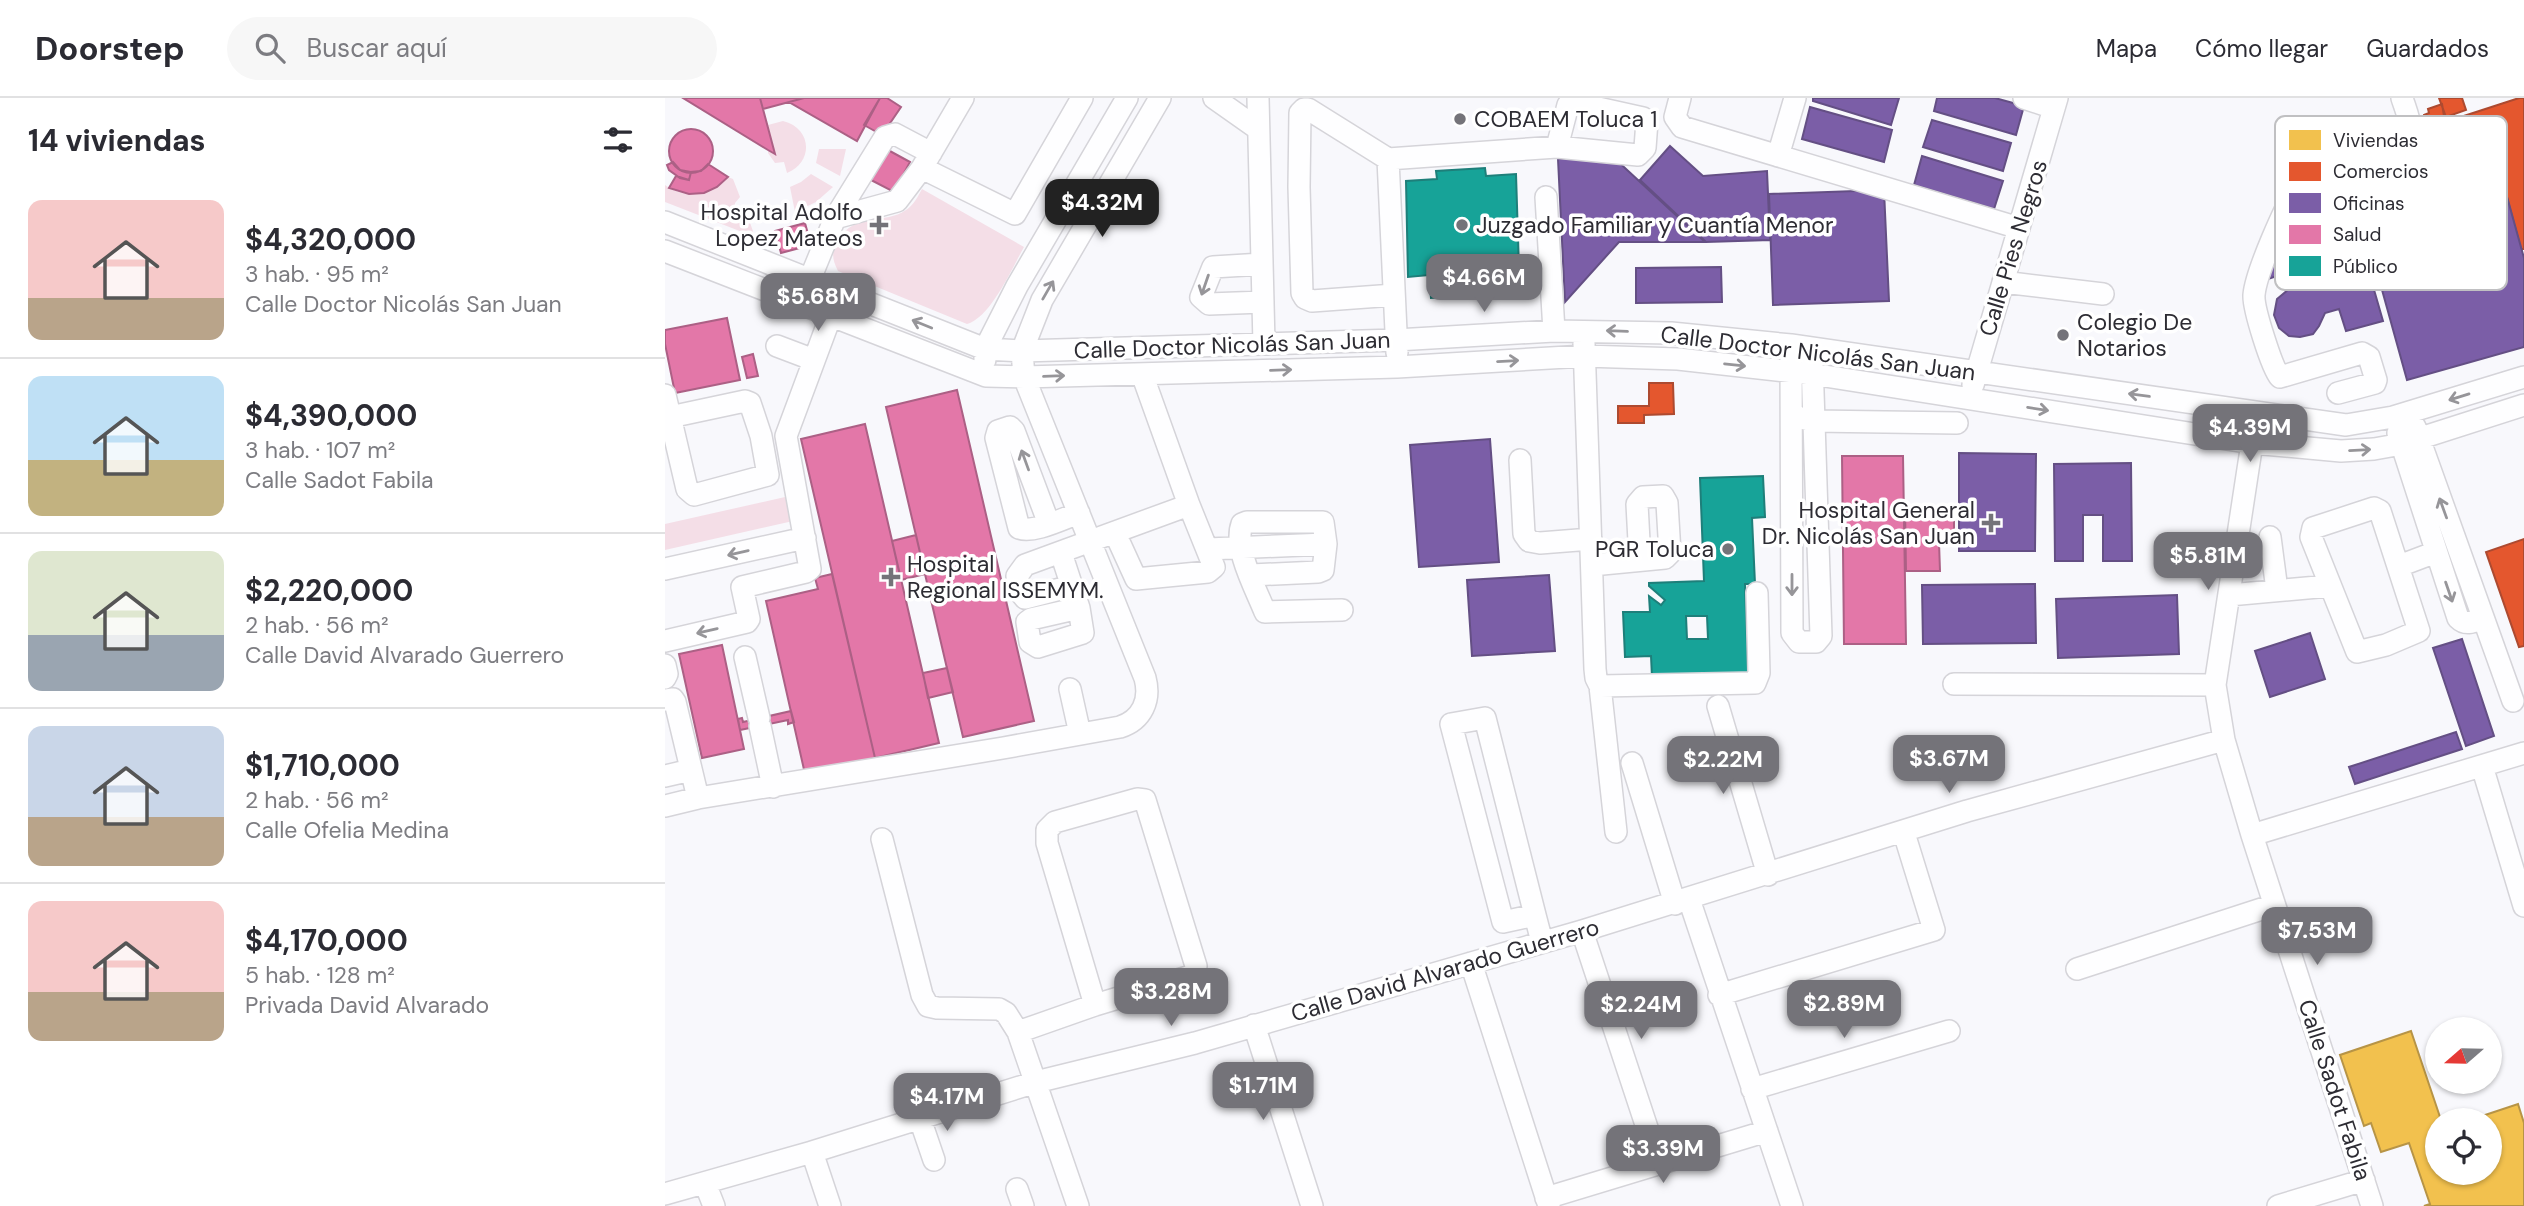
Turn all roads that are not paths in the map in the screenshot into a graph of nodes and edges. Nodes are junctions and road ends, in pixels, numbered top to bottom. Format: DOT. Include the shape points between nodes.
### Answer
graph roads {
  1 [pos="963,98"];
  2 [pos="1082,98"];
  3 [pos="1127,98"];
  4 [pos="1160,98"];
  5 [pos="1214,98"];
  6 [pos="1258,98"];
  7 [pos="1680,98"];
  8 [pos="1795,98"];
  9 [pos="2024,98"];
  10 [pos="2402,98"];
  11 [pos="2056,103"];
  12 [pos="2408,116"];
  13 [pos="1258,130"];
  14 [pos="1557,147"];
  15 [pos="1777,156"];
  16 [pos="1388,159"];
  17 [pos="926,160"];
  18 [pos="1546,198"];
  19 [pos="835,218"];
  20 [pos="665,222"];
  21 [pos="2019,228"];
  22 [pos="2275,236"];
  23 [pos="665,251"];
  24 [pos="1262,264"];
  25 [pos="810,279"];
  26 [pos="2003,282"];
  27 [pos="2102,294"];
  28 [pos="1394,295"];
  29 [pos="1263,302"];
  30 [pos="831,316"];
  31 [pos="1582,330"];
  32 [pos="1554,331"];
  33 [pos="1396,340"];
  34 [pos="1264,344"];
  35 [pos="1791,345"];
  36 [pos="777,346"];
  37 [pos="1813,348"];
  38 [pos="985,349"];
  39 [pos="1022,351"];
  40 [pos="1585,356"];
  41 [pos="814,360"];
  42 [pos="2331,362"];
  43 [pos="1397,367"];
  44 [pos="1976,372"];
  45 [pos="1801,373"];
  46 [pos="1143,374"];
  47 [pos="986,376"];
  48 [pos="1024,377"];
  49 [pos="2524,377"];
  50 [pos="1913,389"];
  51 [pos="2338,393"];
  52 [pos="665,395"];
  53 [pos="1970,398"];
  54 [pos="2524,405"];
  55 [pos="2401,415"];
  56 [pos="1792,416"];
  57 [pos="670,417"];
  58 [pos="1813,421"];
  59 [pos="1913,422"];
  60 [pos="1957,423"];
  61 [pos="2346,425"];
  62 [pos="2410,442"];
  63 [pos="2252,443"];
  64 [pos="1520,460"];
  65 [pos="1792,462"];
  66 [pos="1815,462"];
  67 [pos="2422,477"];
  68 [pos="1189,505"];
  69 [pos="1079,513"];
  70 [pos="1049,524"];
  71 [pos="1115,533"];
  72 [pos="2270,537"];
  73 [pos="805,538"];
  74 [pos="1591,539"];
  75 [pos="1090,542"];
  76 [pos="1240,548"];
  77 [pos="1208,549"];
  78 [pos="2436,552"];
  79 [pos="1062,553"];
  80 [pos="1640,560"];
  81 [pos="1592,565"];
  82 [pos="2399,566"];
  83 [pos="665,569"];
  84 [pos="1251,575"];
  85 [pos="1072,586"];
  86 [pos="2329,586"];
  87 [pos="2277,590"];
  88 [pos="1757,593"];
  89 [pos="2229,595"];
  90 [pos="1079,608"];
  91 [pos="1342,610"];
  92 [pos="2482,618"];
  93 [pos="665,641"];
  94 [pos="745,657"];
  95 [pos="665,665"];
  96 [pos="665,678"];
  97 [pos="1954,684"];
  98 [pos="2215,685"];
  99 [pos="1600,686"];
  100 [pos="1070,689"];
  101 [pos="665,700"];
  102 [pos="2513,701"];
  103 [pos="1718,706"];
  104 [pos="1080,734"];
  105 [pos="2224,740"];
  106 [pos="2524,753"];
  107 [pos="1632,763"];
  108 [pos="2482,766"];
  109 [pos="691,770"];
  110 [pos="665,776"];
  111 [pos="773,787"];
  112 [pos="698,798"];
  113 [pos="665,806"];
  114 [pos="1616,832"];
  115 [pos="1903,832"];
  116 [pos="2252,835"];
  117 [pos="882,839"];
  118 [pos="1768,875"];
  119 [pos="2520,879"];
  120 [pos="1682,902"];
  121 [pos="2274,905"];
  122 [pos="2524,906"];
  123 [pos="1535,915"];
  124 [pos="1582,931"];
  125 [pos="1542,942"];
  126 [pos="1471,963"];
  127 [pos="2077,969"];
  128 [pos="1719,995"];
  129 [pos="1095,1005"];
  130 [pos="1254,1025"];
  131 [pos="1948,1031"];
  132 [pos="1018,1032"];
  133 [pos="1036,1082"];
  134 [pos="1752,1089"];
  135 [pos="920,1119"];
  136 [pos="1767,1131"];
  137 [pos="811,1152"];
  138 [pos="935,1160"];
  139 [pos="1659,1164"];
  140 [pos="2364,1180"];
  141 [pos="705,1183"];
  142 [pos="665,1194"];
  143 [pos="1548,1202"];
  144 [pos="713,1206"];
  145 [pos="830,1206"];
  146 [pos="1078,1206"];
  147 [pos="1312,1206"];
  148 [pos="1792,1206"];
  149 [pos="2278,1206"];
  150 [pos="2372,1206"];
  1 -- 17 [label="street"];
  2 -- 17 [label="street" via="1015,214"];
  3 -- 38 [label="street"];
  39 -- 4 [label="street, one-way" via="1042,300"];
  5 -- 13 [label="street"];
  6 -- 13 [label="street"];
  7 -- 15 [label="street" via="1675,117 1682,127"];
  8 -- 15 [label="street"];
  9 -- 11 [label="street"];
  10 -- 12 [label="street"];
  11 -- 21 [label="street, Calle Pies Negros"];
  13 -- 24 [label="street"];
  14 -- 16 [label="street"];
  15 -- 21 [label="street"];
  16 -- 28 [label="street"];
  16 -- 28 [label="street" via="1308,109 1300,113 1302,293 1312,300"];
  17 -- 19 [label="street" via="902,208"];
  17 -- 19 [label="street" via="895,134 885,136"];
  18 -- 32 [label="street"];
  19 -- 25 [label="street"];
  20 -- 25 [label="street, Calle Doctor Nicolás San Juan"];
  21 -- 26 [label="street, Calle Pies Negros"];
  22 -- 42 [label="street" via="2254,296 2277,374 2280,377"];
  23 -- 30 [label="street, Calle Doctor Nicolás San Juan"];
  24 -- 29 [label="street"];
  24 -- 29 [label="street, one-way" via="1213,267 1201,297 1209,304"];
  38 -- 25 [label="street, Calle Doctor Nicolás San Juan, one-way"];
  26 -- 27 [label="street"];
  26 -- 44 [label="street, Calle Pies Negros"];
  28 -- 33 [label="street"];
  29 -- 34 [label="street"];
  30 -- 41 [label="street"];
  30 -- 47 [label="street, Calle Doctor Nicolás San Juan"];
  31 -- 32 [label="street, Calle Doctor Nicolás San Juan"];
  35 -- 31 [label="street, Calle Doctor Nicolás San Juan, one-way"];
  31 -- 40 [label="street"];
  32 -- 33 [label="street, Calle Doctor Nicolás San Juan"];
  33 -- 34 [label="street, Calle Doctor Nicolás San Juan"];
  33 -- 43 [label="street"];
  34 -- 39 [label="street, Calle Doctor Nicolás San Juan"];
  35 -- 37 [label="street, Calle Doctor Nicolás San Juan"];
  35 -- 45 [label="street"];
  36 -- 41 [label="street"];
  37 -- 44 [label="street, Calle Doctor Nicolás San Juan"];
  37 -- 45 [label="street"];
  38 -- 39 [label="street, Calle Doctor Nicolás San Juan"];
  38 -- 47 [label="street"];
  39 -- 48 [label="street"];
  43 -- 40 [label="street, Calle Doctor Nicolás San Juan, one-way"];
  40 -- 45 [label="street, Calle Doctor Nicolás San Juan, one-way" via="1678,359"];
  40 -- 74 [label="street"];
  41 -- 73 [label="street" via="786,436"];
  42 -- 51 [label="street"];
  42 -- 51 [label="street" via="2366,354 2376,380"];
  46 -- 43 [label="street, Calle Doctor Nicolás San Juan, one-way"];
  44 -- 53 [label="street, Calle Pies Negros"];
  61 -- 44 [label="street, Calle Doctor Nicolás San Juan, one-way"];
  45 -- 50 [label="street, Calle Doctor Nicolás San Juan"];
  45 -- 56 [label="street"];
  45 -- 58 [label="street"];
  48 -- 46 [label="street, Calle Doctor Nicolás San Juan, one-way"];
  46 -- 68 [label="street"];
  47 -- 48 [label="street, Calle Doctor Nicolás San Juan"];
  48 -- 69 [label="street"];
  49 -- 55 [label="street, Calle Doctor Nicolás San Juan, one-way"];
  50 -- 53 [label="street, Calle Doctor Nicolás San Juan"];
  50 -- 59 [label="street"];
  51 -- 61 [label="street"];
  52 -- 57 [label="street"];
  53 -- 63 [label="street, Calle Doctor Nicolás San Juan, one-way"];
  54 -- 62 [label="street, Calle Doctor Nicolás San Juan"];
  55 -- 61 [label="street, Calle Doctor Nicolás San Juan"];
  55 -- 62 [label="street"];
  56 -- 58 [label="street"];
  56 -- 65 [label="street"];
  57 -- 57 [label="street" via="690,494 768,475 750,403"];
  58 -- 59 [label="street"];
  58 -- 66 [label="street"];
  59 -- 60 [label="street"];
  63 -- 62 [label="street, Calle Doctor Nicolás San Juan, one-way" via="2341,451"];
  62 -- 67 [label="street"];
  63 -- 89 [label="street, Calle Sadot Fabila"];
  64 -- 74 [label="street" via="1524,534 1529,541"];
  65 -- 66 [label="street"];
  65 -- 66 [label="street, one-way" via="1792,633 1799,642 1816,642 1821,636"];
  67 -- 78 [label="street"];
  92 -- 67 [label="street, one-way"];
  68 -- 71 [label="street"];
  68 -- 77 [label="street"];
  69 -- 70 [label="street"];
  69 -- 75 [label="street"];
  71 -- 75 [label="street"];
  71 -- 77 [label="street" via="1133,576 1141,580 1212,571"];
  72 -- 87 [label="street"];
  73 -- 83 [label="street, one-way"];
  73 -- 93 [label="street, one-way" via="810,565 806,572 742,587 749,621"];
  74 -- 81 [label="street"];
  75 -- 79 [label="street"];
  75 -- 104 [label="street" via="1149,691 1131,723"];
  76 -- 77 [label="street"];
  76 -- 84 [label="street"];
  76 -- 84 [label="street" via="1240,529 1247,522 1319,521 1325,526 1323,570"];
  78 -- 82 [label="street"];
  78 -- 92 [label="street, one-way" via="2458,618 2468,623"];
  79 -- 85 [label="street"];
  79 -- 85 [label="street" via="1022,567 1017,576 1020,592 1030,598"];
  80 -- 81 [label="street"];
  81 -- 99 [label="street"];
  82 -- 86 [label="street" via="2380,511 2374,508 2313,528"];
  82 -- 86 [label="street" via="2419,631 2386,646 2357,652"];
  84 -- 91 [label="street" via="1265,612"];
  85 -- 90 [label="street"];
  86 -- 87 [label="street"];
  87 -- 89 [label="street"];
  88 -- 99 [label="street" via="1759,662 1755,683"];
  89 -- 98 [label="street, Calle Sadot Fabila"];
  92 -- 102 [label="street"];
  94 -- 111 [label="street"];
  95 -- 96 [label="street"];
  97 -- 98 [label="street"];
  98 -- 105 [label="street, Calle Sadot Fabila"];
  99 -- 114 [label="street"];
  100 -- 104 [label="street"];
  101 -- 109 [label="street" via="675,702"];
  103 -- 118 [label="street"];
  104 -- 111 [label="street"];
  105 -- 115 [label="street, Calle David Alvarado Guerrero"];
  105 -- 116 [label="street, Calle Sadot Fabila"];
  106 -- 108 [label="street"];
  107 -- 120 [label="street"];
  108 -- 116 [label="street"];
  108 -- 119 [label="street"];
  109 -- 110 [label="street"];
  109 -- 112 [label="street"];
  111 -- 112 [label="street"];
  112 -- 113 [label="street"];
  115 -- 118 [label="street, Calle David Alvarado Guerrero"];
  115 -- 128 [label="street" via="1934,930"];
  116 -- 121 [label="street, Calle Sadot Fabila"];
  117 -- 132 [label="street" via="928,1006 999,1009"];
  118 -- 120 [label="street, Calle David Alvarado Guerrero"];
  119 -- 122 [label="street"];
  120 -- 124 [label="street, Calle David Alvarado Guerrero"];
  120 -- 128 [label="street"];
  121 -- 127 [label="street"];
  121 -- 140 [label="street, Calle Sadot Fabila"];
  123 -- 123 [label="street" via="1503,922 1451,724 1485,718"];
  123 -- 125 [label="street"];
  124 -- 125 [label="street, Calle David Alvarado Guerrero"];
  124 -- 139 [label="street"];
  125 -- 126 [label="street, Calle David Alvarado Guerrero"];
  126 -- 130 [label="street, Calle David Alvarado Guerrero"];
  126 -- 143 [label="street"];
  128 -- 134 [label="street"];
  129 -- 129 [label="street" via="1047,830 1055,822 1145,800 1196,966 1193,975"];
  129 -- 132 [label="street"];
  130 -- 133 [label="street, Calle David Alvarado Guerrero"];
  130 -- 147 [label="street"];
  131 -- 134 [label="street"];
  132 -- 133 [label="street"];
  133 -- 135 [label="street, Calle David Alvarado Guerrero"];
  133 -- 146 [label="street"];
  134 -- 136 [label="street"];
  135 -- 137 [label="street, Calle David Alvarado Guerrero"];
  135 -- 138 [label="street"];
  136 -- 139 [label="street"];
  136 -- 148 [label="street"];
  137 -- 141 [label="street, Calle David Alvarado Guerrero"];
  137 -- 145 [label="street"];
  139 -- 143 [label="street"];
  140 -- 149 [label="street"];
  140 -- 150 [label="street, Calle Sadot Fabila"];
  141 -- 142 [label="street, Calle David Alvarado Guerrero"];
  141 -- 144 [label="street"];
}
